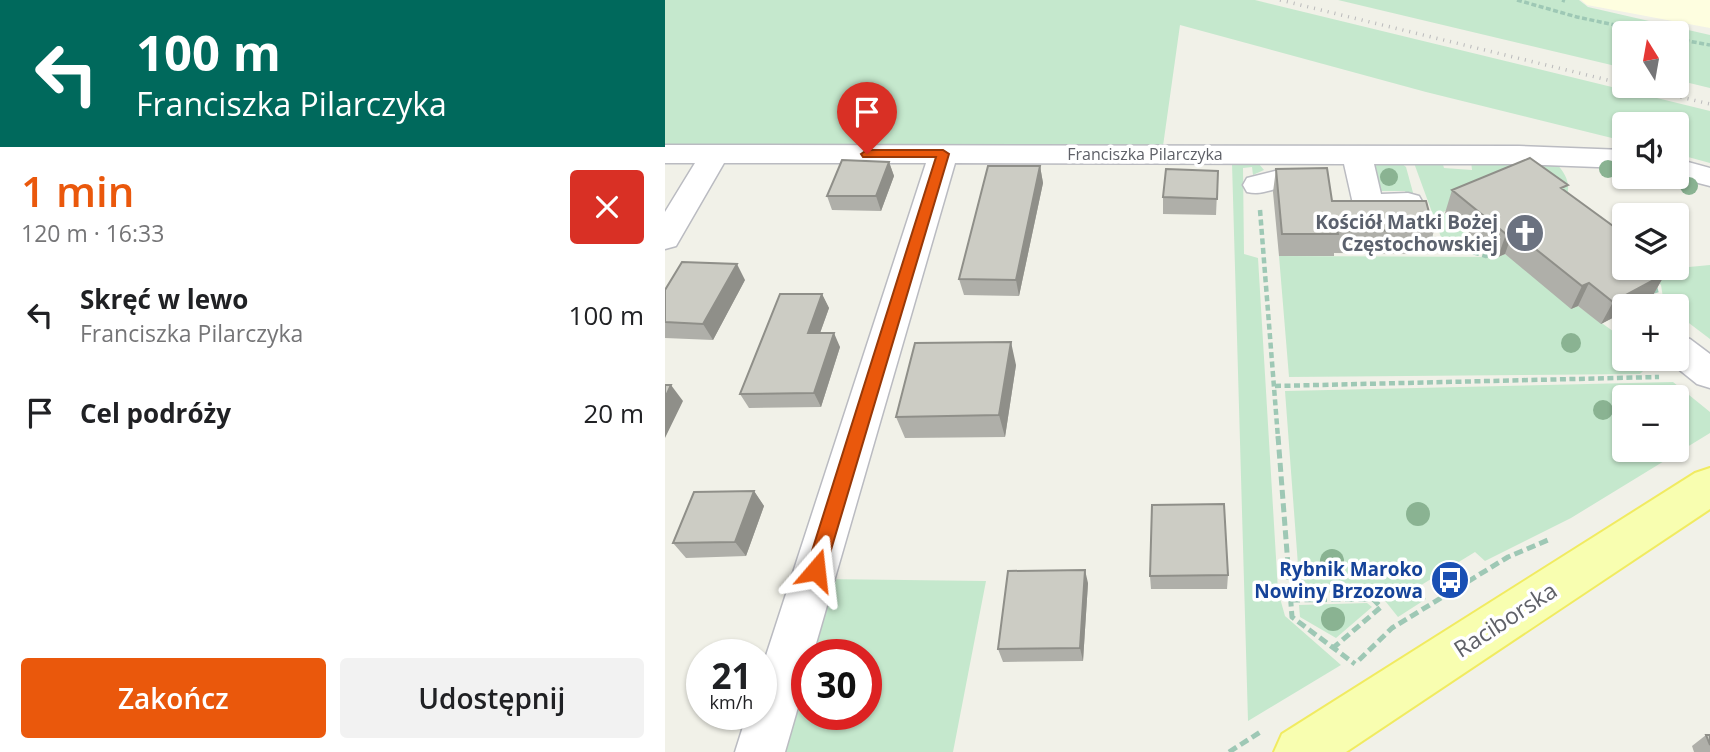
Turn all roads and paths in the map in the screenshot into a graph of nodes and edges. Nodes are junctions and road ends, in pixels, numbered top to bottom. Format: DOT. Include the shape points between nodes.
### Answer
graph roads {
  1 [pos="1517,0"];
  2 [pos="1612,23"];
  3 [pos="1689,41"];
  4 [pos="1710,45"];
  5 [pos="665,154"];
  6 [pos="715,154"];
  7 [pos="943,154"];
  8 [pos="1357,155"];
  9 [pos="1519,155"];
  10 [pos="1612,160"];
  11 [pos="1689,171"];
  12 [pos="1271,173"];
  13 [pos="1710,177"];
  14 [pos="1311,179"];
  15 [pos="1408,203"];
  16 [pos="665,237"];
  17 [pos="1431,240"];
  18 [pos="1493,253"];
  19 [pos="1692,360"];
  20 [pos="1275,386"];
  21 [pos="1710,486"];
  22 [pos="1291,600"];
  23 [pos="1333,648"];
  24 [pos="1356,664"];
  25 [pos="760,752"];
  26 [pos="1300,752"];
  1 -- 2 [label="path"];
  3 -- 4 [label="path"];
  5 -- 6 [label="street, Franciszka Pilarczyka"];
  6 -- 7 [label="street, Franciszka Pilarczyka"];
  6 -- 16 [label="street"];
  7 -- 12 [label="street, Franciszka Pilarczyka"];
  7 -- 25 [label="street"];
  8 -- 9 [label="street, Franciszka Pilarczyka"];
  8 -- 12 [label="street, Franciszka Pilarczyka"];
  8 -- 15 [label="street" via="1368,204"];
  9 -- 10 [label="street, Franciszka Pilarczyka" via="1577,164"];
  11 -- 13 [label="street"];
  12 -- 14 [label="street"];
  12 -- 20 [label="path"];
  17 -- 18 [label="path" via="1486,256"];
  19 -- 20 [label="path" via="1653,379"];
  20 -- 22 [label="path"];
  21 -- 26 [label="main road, Raciborska"];
  22 -- 23 [label="path" via="1292,617"];
  22 -- 23 [label="path" via="1373,599 1381,607"];
  23 -- 24 [label="path"];
}
